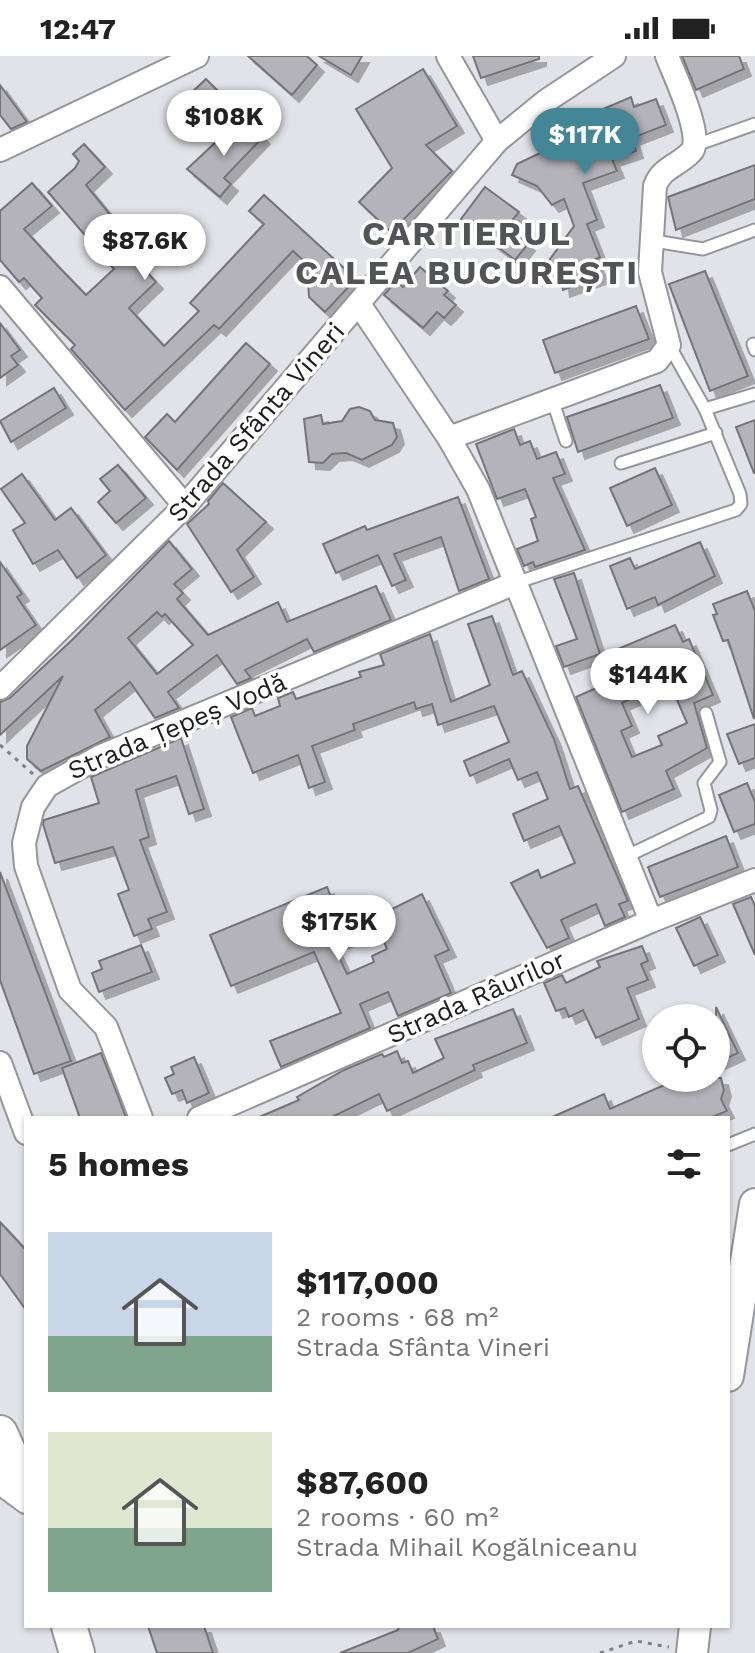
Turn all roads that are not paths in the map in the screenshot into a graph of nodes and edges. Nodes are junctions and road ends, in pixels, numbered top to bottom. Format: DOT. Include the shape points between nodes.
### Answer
graph roads {
  1 [pos="197,56"];
  2 [pos="448,56"];
  3 [pos="667,56"];
  4 [pos="608,58"];
  5 [pos="755,124"];
  6 [pos="497,141"];
  7 [pos="696,145"];
  8 [pos="0,150"];
  9 [pos="755,230"];
  10 [pos="654,241"];
  11 [pos="0,287"];
  12 [pos="359,304"];
  13 [pos="669,345"];
  14 [pos="755,394"];
  15 [pos="552,399"];
  16 [pos="705,409"];
  17 [pos="716,433"];
  18 [pos="449,438"];
  19 [pos="566,441"];
  20 [pos="621,463"];
  21 [pos="185,506"];
  22 [pos="515,583"];
  23 [pos="0,688"];
  24 [pos="706,713"];
  25 [pos="625,857"];
  26 [pos="755,880"];
  27 [pos="651,921"];
  28 [pos="0,1065"];
  29 [pos="140,1116"];
  30 [pos="204,1116"];
  31 [pos="24,1128"];
  32 [pos="755,1134"];
  33 [pos="730,1144"];
  34 [pos="755,1204"];
  35 [pos="734,1302"];
  36 [pos="730,1351"];
  37 [pos="0,1433"];
  38 [pos="0,1483"];
  39 [pos="24,1487"];
  40 [pos="24,1501"];
  1 -- 8 [label="street"];
  2 -- 6 [label="street"];
  3 -- 7 [label="street"];
  4 -- 6 [label="street, Strada Sfânta Vineri"];
  5 -- 7 [label="lane"];
  6 -- 12 [label="street, Strada Sfânta Vineri"];
  7 -- 10 [label="street" via="659,174"];
  9 -- 10 [label="lane" via="703,249"];
  10 -- 13 [label="street" via="650,272"];
  11 -- 21 [label="street"];
  12 -- 18 [label="street"];
  12 -- 21 [label="street, Strada Sfânta Vineri"];
  13 -- 15 [label="street" via="657,361"];
  13 -- 16 [label="lane"];
  14 -- 16 [label="lane"];
  15 -- 18 [label="street"];
  15 -- 19 [label="lane"];
  16 -- 17 [label="lane"];
  17 -- 20 [label="lane"];
  17 -- 22 [label="lane" via="740,494 736,510"];
  18 -- 22 [label="street" via="478,489"];
  21 -- 23 [label="street, Strada Sfânta Vineri"];
  22 -- 25 [label="street"];
  22 -- 29 [label="street, Strada Țepeș Vodă" via="99,757 47,786 27,821 26,866 70,990 106,1027"];
  24 -- 25 [label="lane" via="720,762 704,783 709,817"];
  25 -- 27 [label="street"];
  26 -- 27 [label="street, Strada Râurilor"];
  27 -- 30 [label="street, Strada Râurilor"];
  28 -- 31 [label="street"];
  32 -- 33 [label="lane"];
  34 -- 35 [label="main road"];
  35 -- 36 [label="main road"];
  37 -- 39 [label="main road"];
  38 -- 40 [label="street"];
}
